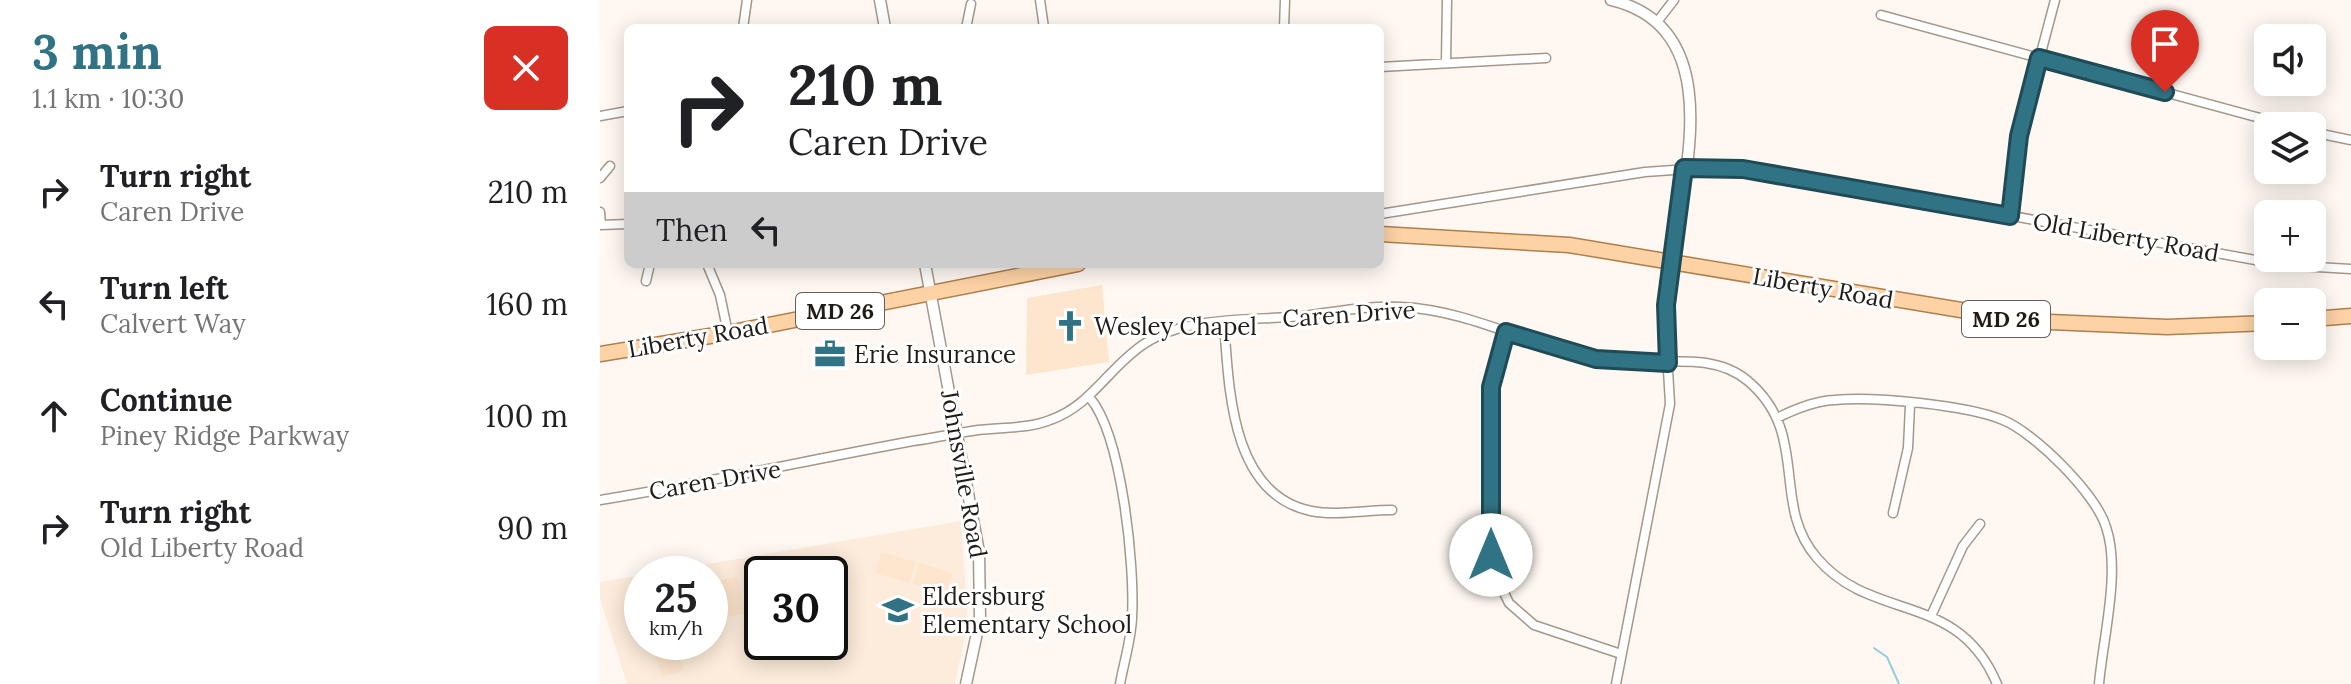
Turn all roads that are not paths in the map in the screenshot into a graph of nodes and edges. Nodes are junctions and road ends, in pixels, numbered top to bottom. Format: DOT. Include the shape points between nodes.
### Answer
graph roads {
  1 [pos="747,0"];
  2 [pos="880,0"];
  3 [pos="1040,0"];
  4 [pos="1285,0"];
  5 [pos="1447,0"];
  6 [pos="1611,0"];
  7 [pos="1674,0"];
  8 [pos="2055,0"];
  9 [pos="971,4"];
  10 [pos="1881,15"];
  11 [pos="1657,22"];
  12 [pos="744,24"];
  13 [pos="884,24"];
  14 [pos="967,24"];
  15 [pos="1043,24"];
  16 [pos="1284,24"];
  17 [pos="1546,58"];
  18 [pos="2039,58"];
  19 [pos="1446,63"];
  20 [pos="1384,67"];
  21 [pos="624,112"];
  22 [pos="600,116"];
  23 [pos="2254,116"];
  24 [pos="2326,135"];
  25 [pos="2351,140"];
  26 [pos="610,166"];
  27 [pos="1684,168"];
  28 [pos="600,178"];
  29 [pos="600,212"];
  30 [pos="1384,213"];
  31 [pos="2010,216"];
  32 [pos="624,224"];
  33 [pos="600,225"];
  34 [pos="1384,234"];
  35 [pos="1671,261"];
  36 [pos="649,268"];
  37 [pos="709,268"];
  38 [pos="926,268"];
  39 [pos="1058,268"];
  40 [pos="2351,269"];
  41 [pos="646,281"];
  42 [pos="930,293"];
  43 [pos="2351,316"];
  44 [pos="2326,318"];
  45 [pos="1224,322"];
  46 [pos="2254,323"];
  47 [pos="1506,332"];
  48 [pos="728,333"];
  49 [pos="600,354"];
  50 [pos="1668,363"];
  51 [pos="1090,398"];
  52 [pos="1910,405"];
  53 [pos="1777,418"];
  54 [pos="959,433"];
  55 [pos="600,500"];
  56 [pos="1392,510"];
  57 [pos="1893,513"];
  58 [pos="1980,524"];
  59 [pos="1931,616"];
  60 [pos="1621,654"];
  61 [pos="966,684"];
  62 [pos="1120,684"];
  63 [pos="1616,684"];
  64 [pos="1997,684"];
  65 [pos="2099,684"];
  1 -- 12 [label="street"];
  2 -- 13 [label="street"];
  3 -- 15 [label="street"];
  4 -- 16 [label="street"];
  5 -- 19 [label="street"];
  6 -- 11 [label="street"];
  7 -- 11 [label="street"];
  8 -- 18 [label="street"];
  9 -- 14 [label="street"];
  10 -- 18 [label="street"];
  11 -- 27 [label="street" via="1678,48 1689,78"];
  17 -- 19 [label="street"];
  18 -- 23 [label="street"];
  18 -- 31 [label="street" via="2019,136"];
  19 -- 20 [label="street"];
  21 -- 22 [label="street"];
  24 -- 25 [label="street"];
  26 -- 28 [label="street"];
  27 -- 30 [label="street, Old Liberty Road"];
  27 -- 31 [label="street, Old Liberty Road" via="1743,169"];
  27 -- 35 [label="street"];
  29 -- 33 [label="street"];
  31 -- 40 [label="street, Old Liberty Road" via="2283,265"];
  32 -- 33 [label="street"];
  34 -- 35 [label="main road, Liberty Road / MD 26" via="1547,242"];
  35 -- 46 [label="main road, Liberty Road / MD 26" via="2006,319 2124,327"];
  35 -- 50 [label="street" via="1665,318"];
  36 -- 41 [label="street"];
  37 -- 48 [label="street"];
  38 -- 42 [label="street, Johnsville Road"];
  39 -- 42 [label="main road, Liberty Road / MD 26"];
  42 -- 48 [label="main road, Liberty Road / MD 26"];
  42 -- 54 [label="street, Johnsville Road"];
  43 -- 44 [label="main road"];
  45 -- 47 [label="street, Caren Drive" via="1402,307 1446,312"];
  45 -- 51 [label="street, Caren Drive" via="1153,338 1123,361"];
  45 -- 56 [label="street" via="1235,417 1247,458 1261,481 1281,498 1313,512"];
  47 -- 50 [label="street, Caren Drive" via="1596,359"];
  47 -- 60 [label="street" via="1491,387 1494,572 1509,603 1534,625"];
  48 -- 49 [label="main road, Liberty Road / MD 26"];
  50 -- 53 [label="street, Caren Drive" via="1698,362 1731,370 1757,389"];
  50 -- 60 [label="street" via="1669,413"];
  51 -- 54 [label="street, Caren Drive" via="1046,422"];
  51 -- 62 [label="street" via="1108,427 1129,563 1132,619"];
  52 -- 53 [label="street" via="1835,400"];
  52 -- 57 [label="street" via="1908,448"];
  52 -- 65 [label="street" via="1986,414 2014,425 2063,469 2101,515 2111,547"];
  53 -- 59 [label="street, Caren Drive" via="1788,449 1794,513 1812,553 1850,586"];
  54 -- 55 [label="street, Caren Drive"];
  54 -- 61 [label="street, Johnsville Road" via="977,532 981,596"];
  58 -- 59 [label="street" via="1963,546"];
  59 -- 64 [label="street, Caren Drive" via="1974,643"];
  60 -- 63 [label="street"];
}
